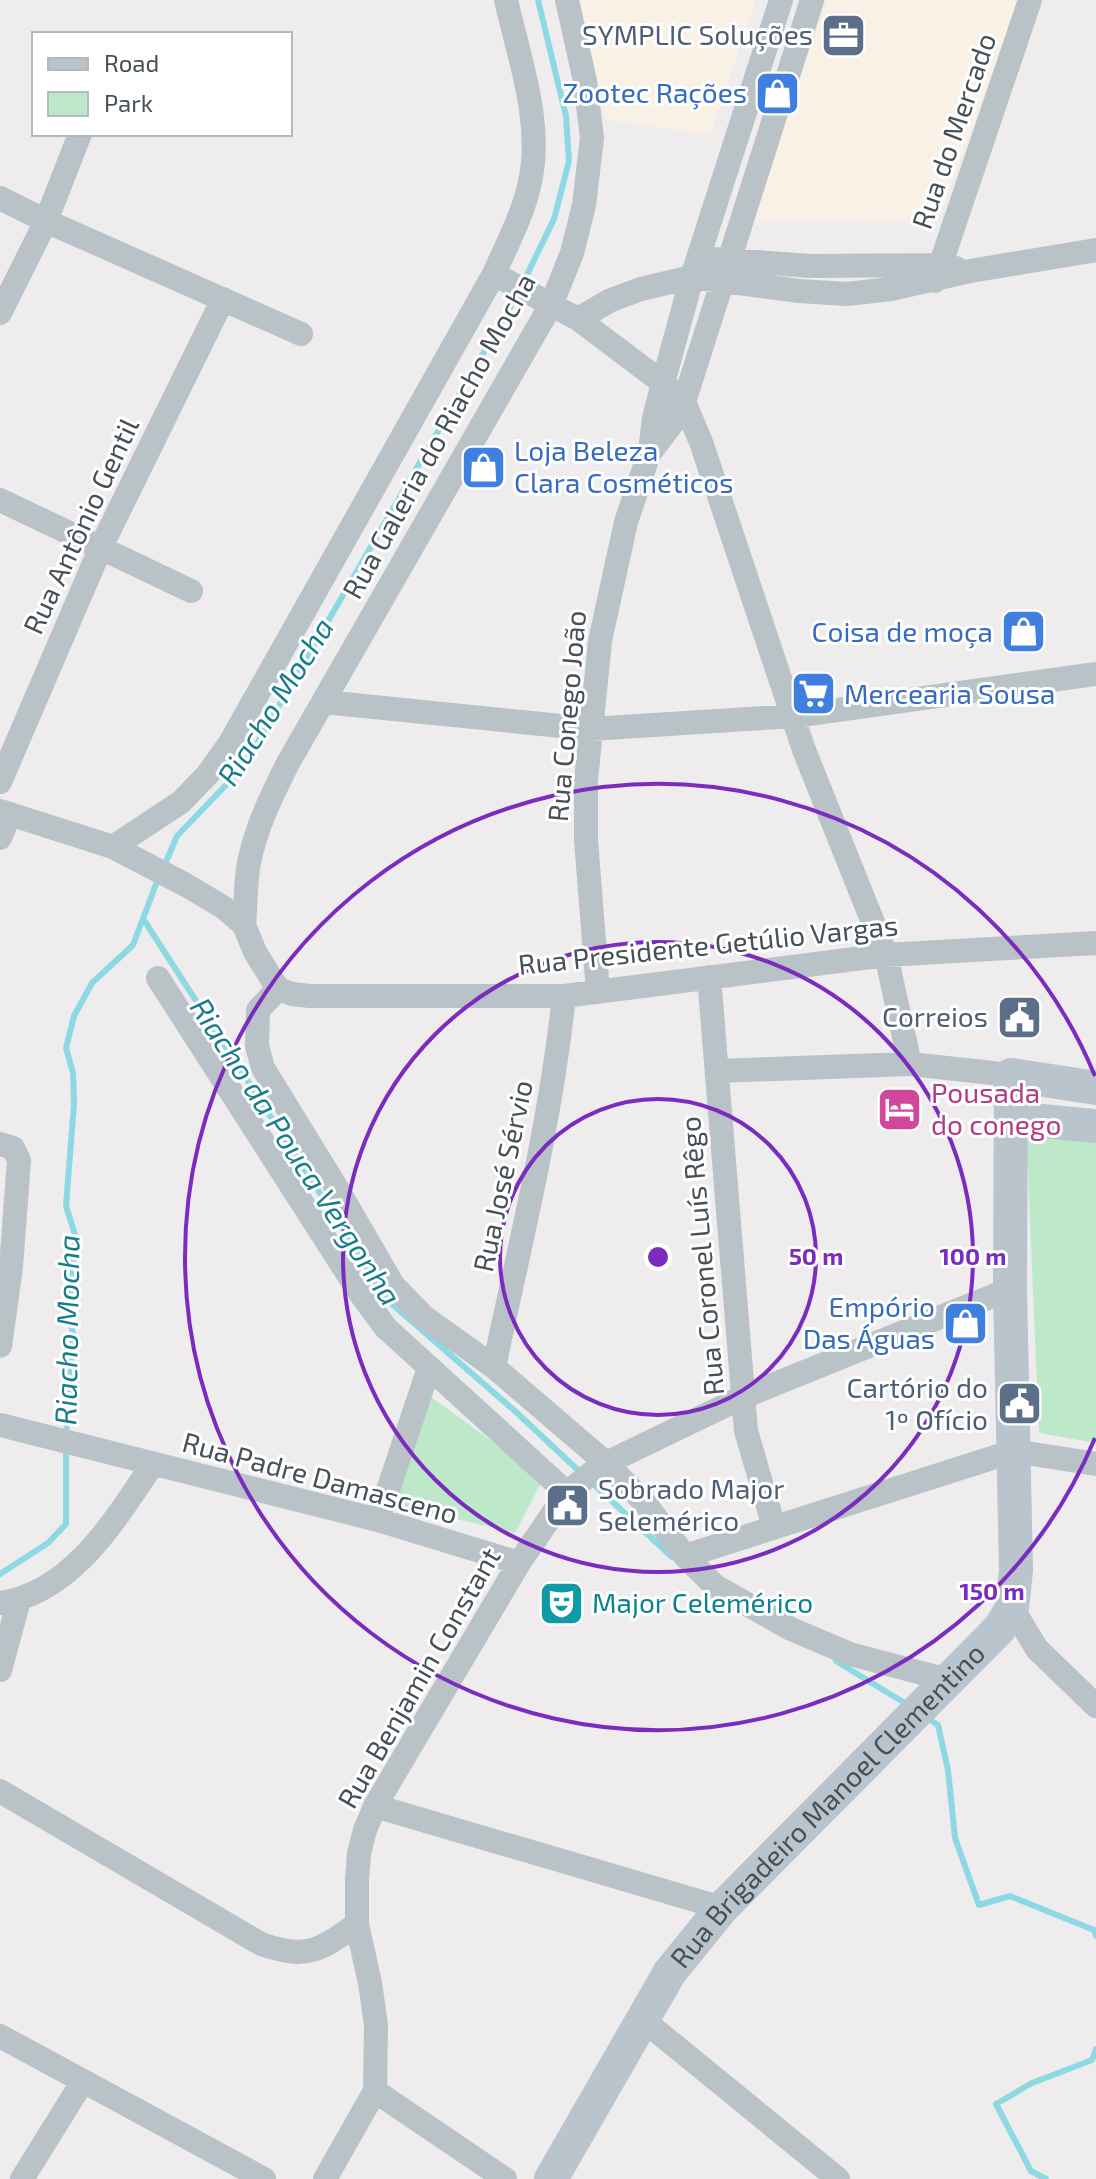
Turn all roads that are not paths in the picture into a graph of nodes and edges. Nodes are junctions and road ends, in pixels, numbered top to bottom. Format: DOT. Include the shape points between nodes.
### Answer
graph roads {
  1 [pos="506,0"];
  2 [pos="567,0"];
  3 [pos="781,0"];
  4 [pos="812,0"];
  5 [pos="1030,0"];
  6 [pos="79,136"];
  7 [pos="0,198"];
  8 [pos="46,221"];
  9 [pos="1096,250"];
  10 [pos="695,267"];
  11 [pos="725,270"];
  12 [pos="938,273"];
  13 [pos="498,276"];
  14 [pos="223,299"];
  15 [pos="548,301"];
  16 [pos="0,313"];
  17 [pos="578,319"];
  18 [pos="301,334"];
  19 [pos="663,383"];
  20 [pos="684,402"];
  21 [pos="650,451"];
  22 [pos="0,500"];
  23 [pos="101,547"];
  24 [pos="191,591"];
  25 [pos="1096,674"];
  26 [pos="324,702"];
  27 [pos="794,716"];
  28 [pos="591,729"];
  29 [pos="0,782"];
  30 [pos="5,813"];
  31 [pos="0,838"];
  32 [pos="113,847"];
  33 [pos="244,925"];
  34 [pos="1096,943"];
  35 [pos="886,955"];
  36 [pos="709,977"];
  37 [pos="158,978"];
  38 [pos="278,989"];
  39 [pos="598,992"];
  40 [pos="564,996"];
  41 [pos="910,1064"];
  42 [pos="717,1071"];
  43 [pos="1011,1075"];
  44 [pos="1096,1088"];
  45 [pos="1011,1118"];
  46 [pos="1096,1126"];
  47 [pos="7,1146"];
  48 [pos="1010,1289"];
  49 [pos="0,1346"];
  50 [pos="494,1367"];
  51 [pos="429,1368"];
  52 [pos="743,1397"];
  53 [pos="0,1425"];
  54 [pos="1014,1451"];
  55 [pos="1096,1464"];
  56 [pos="152,1465"];
  57 [pos="603,1465"];
  58 [pos="572,1488"];
  59 [pos="378,1520"];
  60 [pos="774,1527"];
  61 [pos="685,1556"];
  62 [pos="519,1563"];
  63 [pos="10,1602"];
  64 [pos="1012,1608"];
  65 [pos="0,1670"];
  66 [pos="943,1686"];
  67 [pos="1096,1706"];
  68 [pos="0,1791"];
  69 [pos="375,1806"];
  70 [pos="722,1908"];
  71 [pos="357,1924"];
  72 [pos="642,2019"];
  73 [pos="0,2036"];
  74 [pos="83,2081"];
  75 [pos="375,2091"];
  76 [pos="22,2179"];
  77 [pos="264,2179"];
  78 [pos="325,2179"];
  79 [pos="505,2179"];
  80 [pos="551,2179"];
  81 [pos="838,2179"];
  1 -- 13 [label="street, Rua Galeria do Riacho Mocha" via="528,95 533,160 523,208"];
  2 -- 15 [label="street, Rua Galeria do Riacho Mocha" via="592,138 572,253"];
  3 -- 10 [label="street, Rua Conego João"];
  4 -- 11 [label="street, Rua Conego João"];
  5 -- 12 [label="street, Rua do Mercado"];
  6 -- 8 [label="street"];
  7 -- 8 [label="street"];
  8 -- 14 [label="street"];
  8 -- 16 [label="street"];
  9 -- 12 [label="street"];
  10 -- 11 [label="street"];
  10 -- 17 [label="street"];
  10 -- 19 [label="street, Rua Conego João"];
  11 -- 12 [label="street" via="799,291 847,294 891,289"];
  11 -- 20 [label="street, Rua Conego João"];
  13 -- 15 [label="street"];
  13 -- 32 [label="street, Rua Galeria do Riacho Mocha" via="230,743 181,802"];
  14 -- 18 [label="street"];
  14 -- 23 [label="street, Rua Antônio Gentil"];
  15 -- 17 [label="street"];
  15 -- 26 [label="street, Rua Galeria do Riacho Mocha"];
  17 -- 19 [label="street"];
  19 -- 20 [label="street"];
  19 -- 21 [label="street, Rua Conego João"];
  20 -- 21 [label="street, Rua Conego João"];
  20 -- 27 [label="street"];
  21 -- 28 [label="street, Rua Conego João" via="613,573"];
  22 -- 23 [label="street"];
  23 -- 24 [label="street"];
  23 -- 29 [label="street, Rua Antônio Gentil"];
  25 -- 27 [label="street"];
  26 -- 28 [label="street"];
  26 -- 33 [label="street, Rua Galeria do Riacho Mocha" via="288,763 255,839"];
  27 -- 28 [label="street"];
  27 -- 35 [label="street"];
  28 -- 39 [label="street, Rua Conego João" via="586,840"];
  30 -- 31 [label="street"];
  30 -- 32 [label="street"];
  32 -- 33 [label="street" via="223,907"];
  33 -- 38 [label="street"];
  34 -- 35 [label="street, Rua Presidente Getúlio Vargas"];
  35 -- 36 [label="street, Rua Presidente Getúlio Vargas"];
  35 -- 41 [label="street"];
  36 -- 39 [label="street, Rua Presidente Getúlio Vargas"];
  36 -- 42 [label="street, Rua Coronel Luís Rêgo"];
  37 -- 51 [label="street" via="360,1293 386,1328"];
  38 -- 40 [label="street, Rua Presidente Getúlio Vargas" via="310,996"];
  38 -- 50 [label="street" via="258,1010 257,1046 263,1068 393,1285 424,1317"];
  39 -- 40 [label="street, Rua Presidente Getúlio Vargas"];
  40 -- 50 [label="street, Rua José Sérvio" via="548,1113"];
  41 -- 42 [label="street"];
  41 -- 43 [label="street"];
  42 -- 52 [label="street, Rua Coronel Luís Rêgo"];
  43 -- 44 [label="main road"];
  43 -- 45 [label="main road"];
  45 -- 46 [label="main road"];
  45 -- 48 [label="main road"];
  47 -- 49 [label="street" via="19,1160"];
  48 -- 52 [label="street, Rua Benjamin Constant"];
  48 -- 54 [label="main road"];
  50 -- 57 [label="street"];
  51 -- 58 [label="street"];
  51 -- 59 [label="street"];
  52 -- 57 [label="street, Rua Benjamin Constant"];
  52 -- 60 [label="street, Rua Coronel Luís Rêgo" via="752,1458"];
  53 -- 56 [label="street, Rua Padre Damasceno"];
  54 -- 55 [label="street"];
  54 -- 60 [label="street"];
  54 -- 64 [label="main road"];
  56 -- 59 [label="street, Rua Padre Damasceno"];
  56 -- 63 [label="street" via="115,1519 67,1572"];
  57 -- 58 [label="street, Rua Benjamin Constant"];
  57 -- 61 [label="street" via="644,1502"];
  58 -- 62 [label="street, Rua Benjamin Constant"];
  59 -- 62 [label="street, Rua Padre Damasceno"];
  60 -- 61 [label="street"];
  61 -- 66 [label="street" via="715,1586 791,1629"];
  62 -- 69 [label="street, Rua Benjamin Constant"];
  63 -- 65 [label="street"];
  64 -- 66 [label="main road, Rua Brigadeiro Manoel Clementino" via="1000,1628"];
  64 -- 67 [label="street" via="1037,1649"];
  66 -- 70 [label="main road, Rua Brigadeiro Manoel Clementino"];
  68 -- 71 [label="street" via="261,1944 287,1953 310,1952"];
  69 -- 70 [label="street"];
  69 -- 71 [label="street, Rua Benjamin Constant" via="359,1853"];
  70 -- 72 [label="main road, Rua Brigadeiro Manoel Clementino" via="670,1972"];
  71 -- 75 [label="street, Rua Benjamin Constant" via="376,2025"];
  72 -- 80 [label="main road, Rua Brigadeiro Manoel Clementino"];
  72 -- 81 [label="street"];
  73 -- 74 [label="street"];
  74 -- 76 [label="street"];
  74 -- 77 [label="street"];
  75 -- 78 [label="street"];
  75 -- 79 [label="street"];
}
